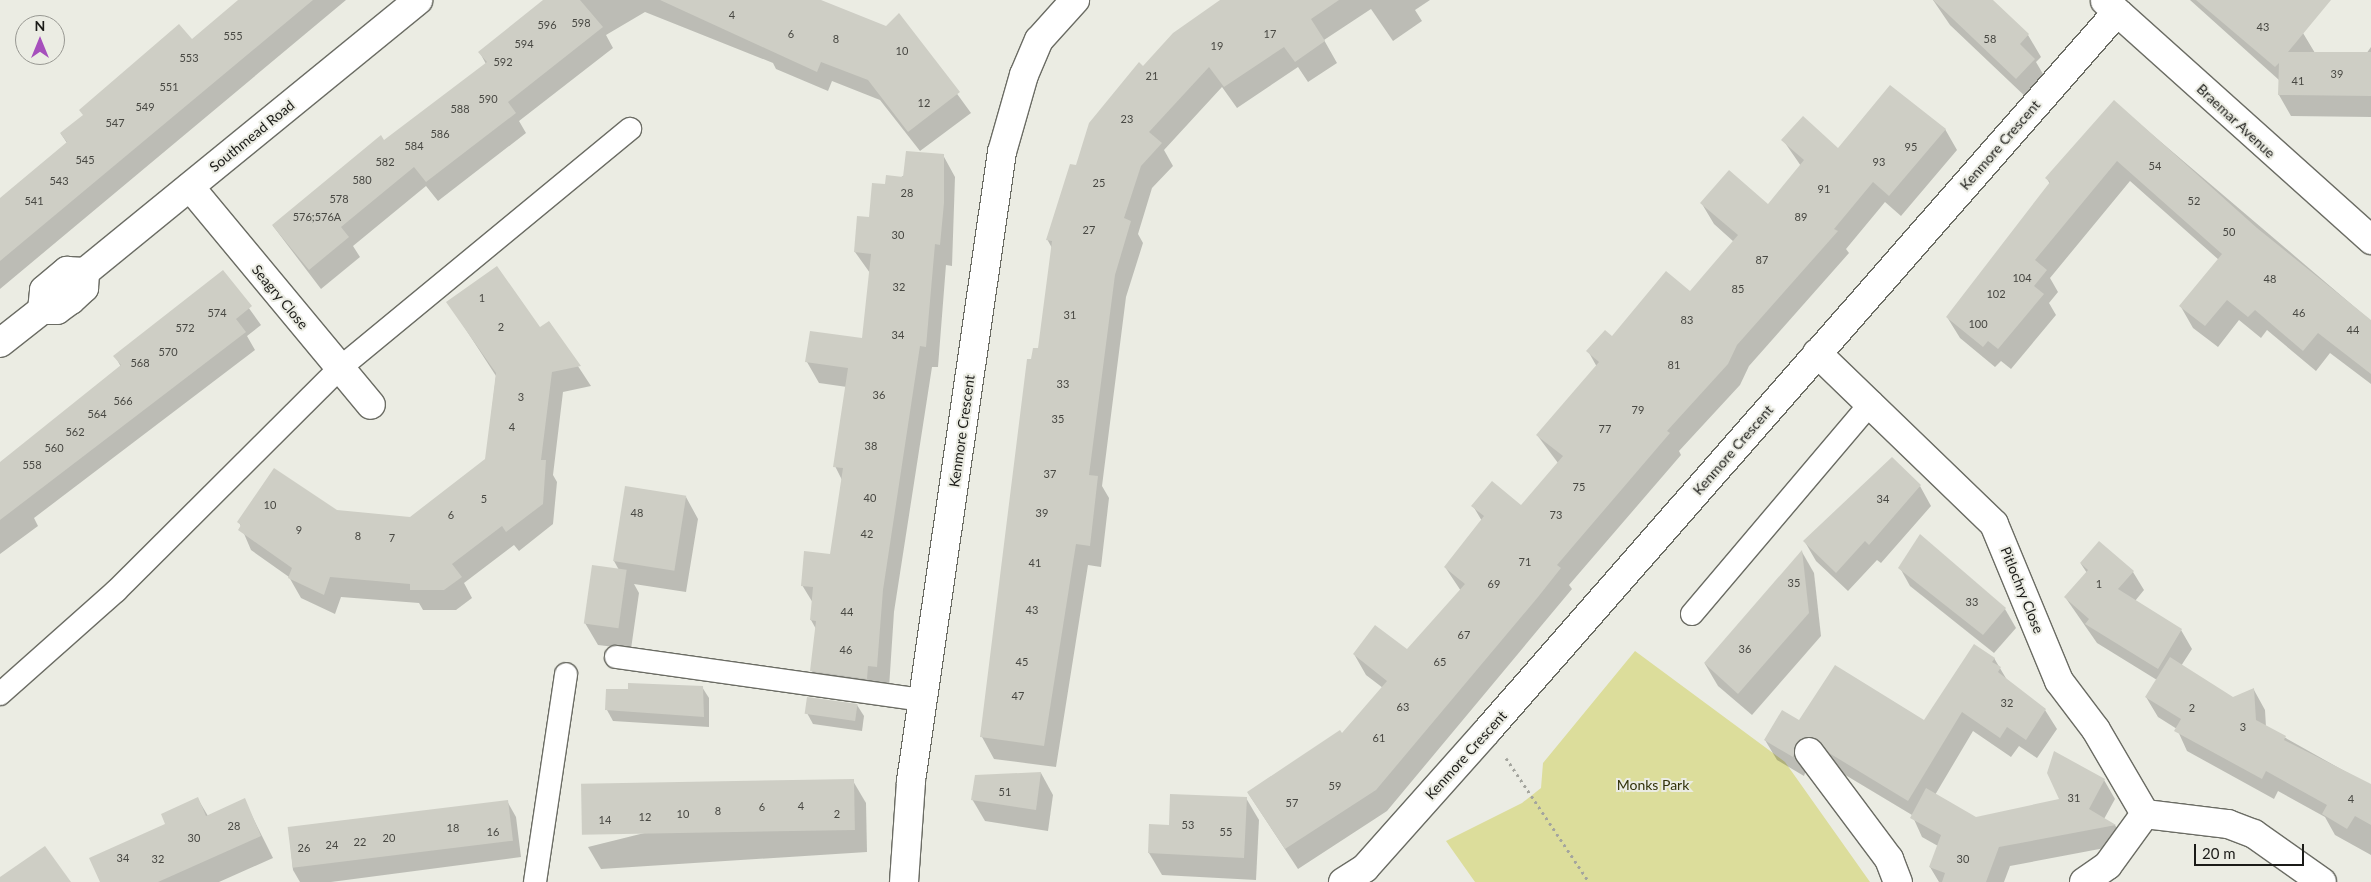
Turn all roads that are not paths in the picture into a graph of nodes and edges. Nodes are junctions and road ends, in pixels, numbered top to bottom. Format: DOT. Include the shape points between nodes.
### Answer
graph roads {
  1 [pos="418,0"];
  2 [pos="1063,3"];
  3 [pos="2110,6"];
  4 [pos="630,128"];
  5 [pos="190,187"];
  6 [pos="2371,240"];
  7 [pos="0,343"];
  8 [pos="1817,353"];
  9 [pos="340,368"];
  10 [pos="1872,402"];
  11 [pos="371,405"];
  12 [pos="1692,614"];
  13 [pos="616,657"];
  14 [pos="566,674"];
  15 [pos="0,694"];
  16 [pos="923,700"];
  17 [pos="1809,752"];
  18 [pos="2145,814"];
  19 [pos="536,882"];
  20 [pos="904,882"];
  21 [pos="1343,882"];
  22 [pos="1898,882"];
  23 [pos="2084,882"];
  24 [pos="2322,882"];
  1 -- 5 [label="street, Southmead Road"];
  2 -- 16 [label="street, Kenmore Crescent" via="1039,40 1024,74 1002,152"];
  3 -- 6 [label="street, Braemar Avenue"];
  3 -- 8 [label="street, Kenmore Crescent"];
  4 -- 9 [label="lane"];
  5 -- 7 [label="street, Southmead Road" via="85,272 84,288 71,300 57,310 42,310"];
  5 -- 9 [label="street, Seagry Close"];
  8 -- 10 [label="street, Pitlochry Close"];
  8 -- 21 [label="street, Kenmore Crescent" via="1365,868"];
  9 -- 11 [label="street, Seagry Close"];
  9 -- 15 [label="lane" via="116,591"];
  10 -- 12 [label="lane"];
  10 -- 18 [label="street, Pitlochry Close" via="1994,524 2059,681 2096,730"];
  13 -- 16 [label="lane"];
  14 -- 19 [label="lane"];
  16 -- 20 [label="street, Kenmore Crescent" via="911,781"];
  17 -- 22 [label="street" via="1889,859"];
  18 -- 23 [label="street" via="2108,865"];
  18 -- 24 [label="street" via="2228,824 2254,834"];
}
